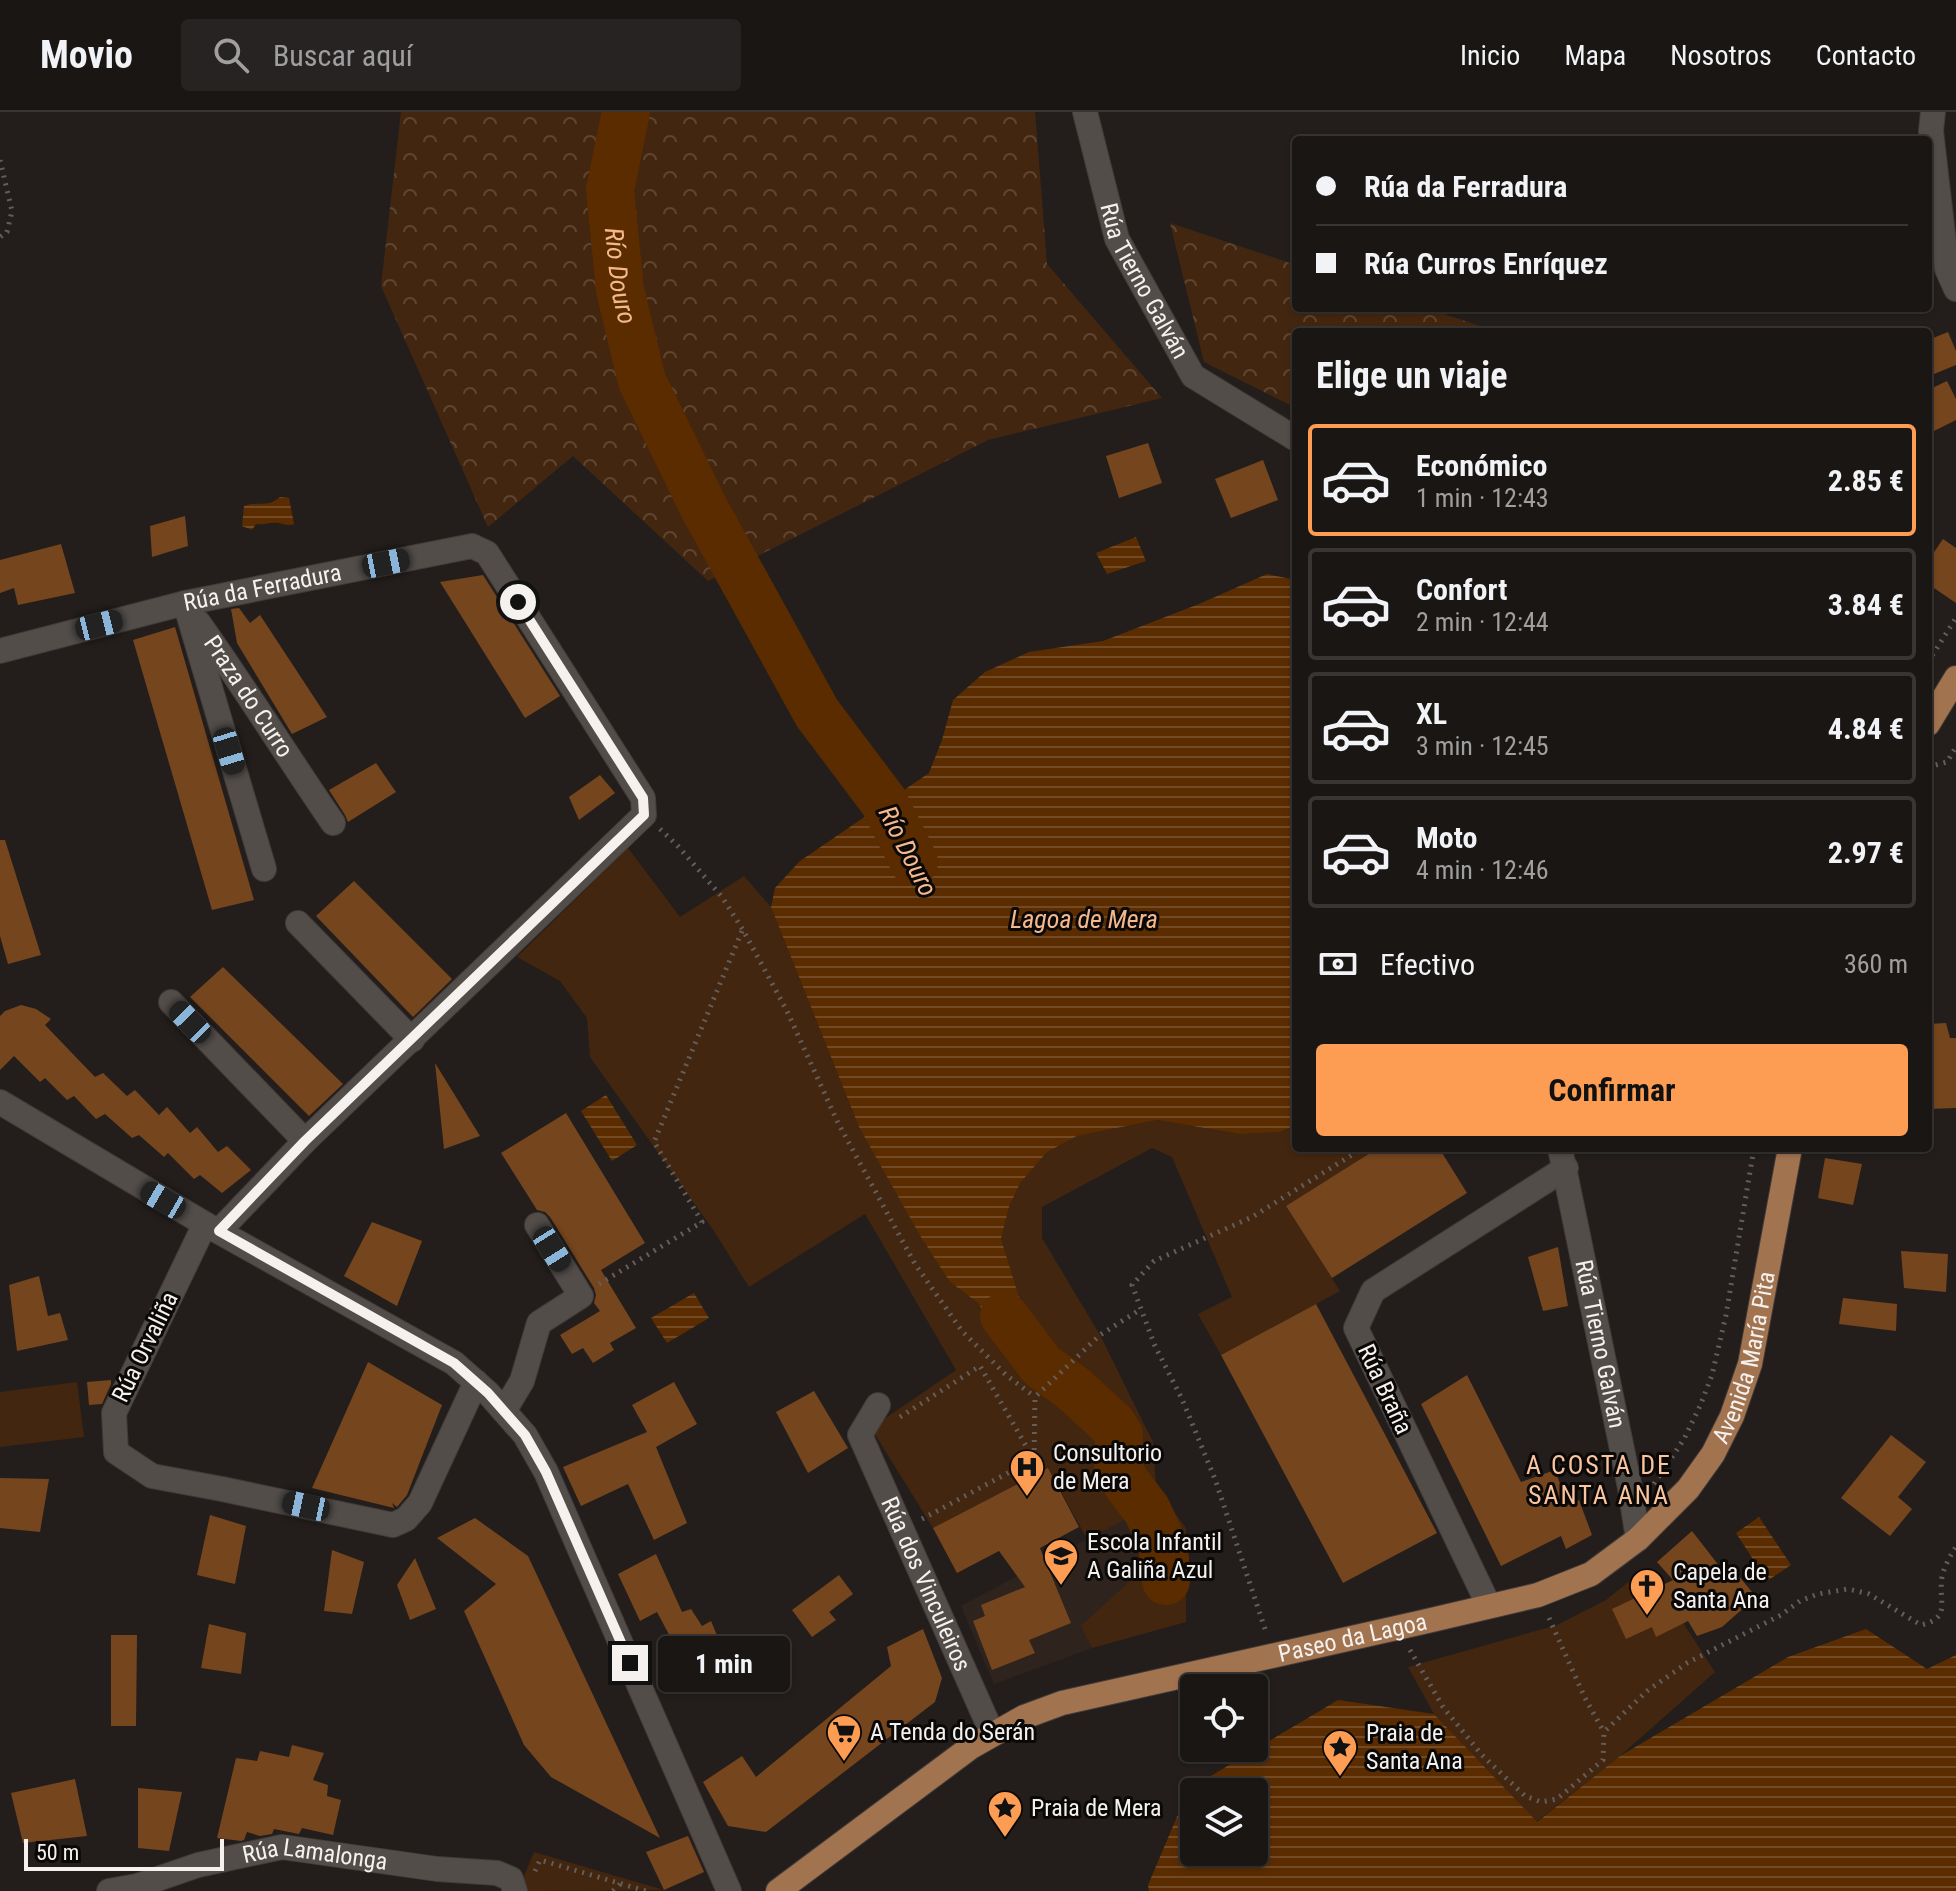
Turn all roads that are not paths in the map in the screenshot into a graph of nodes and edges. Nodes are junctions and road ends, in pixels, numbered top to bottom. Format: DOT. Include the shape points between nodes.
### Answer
graph roads {
  1 [pos="1085,112"];
  2 [pos="1933,112"];
  3 [pos="1932,136"];
  4 [pos="1932,140"];
  5 [pos="1956,289"];
  6 [pos="1292,437"];
  7 [pos="185,603"];
  8 [pos="0,651"];
  9 [pos="1956,678"];
  10 [pos="1932,717"];
  11 [pos="333,823"];
  12 [pos="264,869"];
  13 [pos="298,923"];
  14 [pos="171,1002"];
  15 [pos="412,1040"];
  16 [pos="0,1102"];
  17 [pos="305,1141"];
  18 [pos="1789,1152"];
  19 [pos="1563,1158"];
  20 [pos="537,1225"];
  21 [pos="212,1227"];
  22 [pos="476,1382"];
  23 [pos="878,1405"];
  24 [pos="504,1411"];
  25 [pos="1638,1539"];
  26 [pos="1489,1606"];
  27 [pos="992,1733"];
  28 [pos="513,1885"];
  29 [pos="109,1891"];
  30 [pos="729,1891"];
  31 [pos="778,1891"];
  1 -- 6 [label="street, Rúa Tierno Galván" via="1117,239 1193,376"];
  2 -- 3 [label="street"];
  4 -- 5 [label="street" via="1947,269"];
  7 -- 8 [label="street, Rúa da Ferradura"];
  7 -- 11 [label="street, Praza do Curro"];
  7 -- 12 [label="street, Praza do Curro"];
  7 -- 15 [label="street, Rúa da Ferradura" via="472,546 487,553 643,798 644,815"];
  9 -- 10 [label="main road"];
  13 -- 15 [label="street"];
  14 -- 17 [label="street"];
  15 -- 17 [label="street"];
  16 -- 21 [label="street"];
  17 -- 21 [label="street"];
  18 -- 25 [label="main road, Avenida María Pita" via="1758,1328 1732,1416 1688,1489"];
  19 -- 25 [label="street, Rúa Tierno Galván"];
  19 -- 26 [label="street, Rúa Braña" via="1373,1291 1356,1328"];
  20 -- 24 [label="street" via="581,1296 539,1323 522,1381"];
  21 -- 22 [label="street" via="454,1363"];
  21 -- 22 [label="street, Rúa Orvaliña" via="114,1413 116,1452 152,1476 393,1525 420,1503"];
  22 -- 24 [label="street"];
  23 -- 27 [label="street, Rúa dos Vinculeiros" via="861,1438"];
  24 -- 30 [label="street" via="546,1472"];
  25 -- 26 [label="main road, Paseo da Lagoa" via="1591,1574 1538,1595"];
  26 -- 27 [label="main road, Paseo da Lagoa" via="1062,1703"];
  27 -- 31 [label="main road, Paseo da Lagoa"];
  28 -- 29 [label="street, Rúa Lamalonga" via="497,1873 282,1847"];
}
